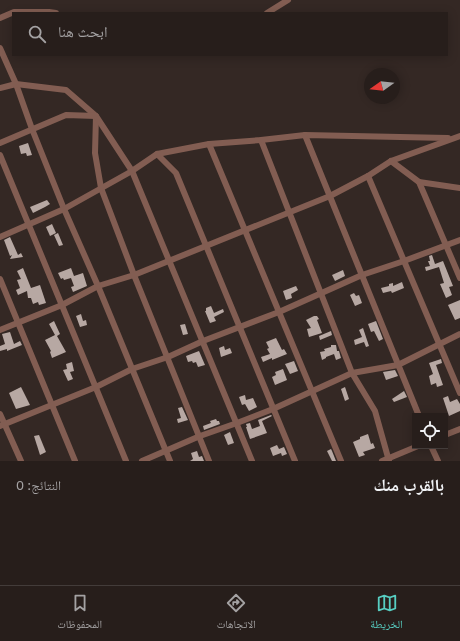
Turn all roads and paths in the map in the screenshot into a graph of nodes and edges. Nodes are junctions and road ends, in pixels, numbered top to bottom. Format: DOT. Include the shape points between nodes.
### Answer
graph roads {
  1 [pos="288,0"];
  2 [pos="14,12"];
  3 [pos="49,12"];
  4 [pos="269,12"];
  5 [pos="12,13"];
  6 [pos="0,18"];
  7 [pos="0,48"];
  8 [pos="16,84"];
  9 [pos="0,88"];
  10 [pos="96,116"];
  11 [pos="32,129"];
  12 [pos="305,135"];
  13 [pos="460,136"];
  14 [pos="453,138"];
  15 [pos="261,140"];
  16 [pos="0,143"];
  17 [pos="209,144"];
  18 [pos="157,154"];
  19 [pos="0,155"];
  20 [pos="391,161"];
  21 [pos="132,171"];
  22 [pos="368,176"];
  23 [pos="419,182"];
  24 [pos="101,188"];
  25 [pos="460,188"];
  26 [pos="330,196"];
  27 [pos="64,209"];
  28 [pos="289,213"];
  29 [pos="29,225"];
  30 [pos="245,230"];
  31 [pos="0,237"];
  32 [pos="460,240"];
  33 [pos="446,245"];
  34 [pos="206,246"];
  35 [pos="170,261"];
  36 [pos="404,262"];
  37 [pos="362,275"];
  38 [pos="134,276"];
  39 [pos="460,278"];
  40 [pos="0,279"];
  41 [pos="98,286"];
  42 [pos="321,293"];
  43 [pos="62,305"];
  44 [pos="279,312"];
  45 [pos="18,323"];
  46 [pos="239,327"];
  47 [pos="0,330"];
  48 [pos="460,334"];
  49 [pos="203,341"];
  50 [pos="439,344"];
  51 [pos="168,357"];
  52 [pos="398,365"];
  53 [pos="132,369"];
  54 [pos="352,373"];
  55 [pos="96,387"];
  56 [pos="312,391"];
  57 [pos="460,393"];
  58 [pos="52,405"];
  59 [pos="273,409"];
  60 [pos="418,413"];
  61 [pos="0,414"];
  62 [pos="237,423"];
  63 [pos="2,425"];
  64 [pos="460,429"];
  65 [pos="448,434"];
  66 [pos="200,436"];
  67 [pos="412,449"];
  68 [pos="432,449"];
  69 [pos="166,451"];
  70 [pos="389,460"];
  71 [pos="21,461"];
  72 [pos="75,461"];
  73 [pos="126,461"];
  74 [pos="142,461"];
  75 [pos="170,461"];
  76 [pos="209,461"];
  77 [pos="252,461"];
  78 [pos="295,461"];
  79 [pos="341,461"];
  80 [pos="382,461"];
  81 [pos="438,461"];
  1 -- 4 [label="street"];
  2 -- 3 [label="street"];
  5 -- 6 [label="street"];
  7 -- 8 [label="street"];
  8 -- 9 [label="street"];
  8 -- 10 [label="street" via="66,90"];
  8 -- 11 [label="street"];
  10 -- 11 [label="street" via="66,115"];
  10 -- 21 [label="street"];
  10 -- 24 [label="street" via="95,153"];
  11 -- 16 [label="street"];
  11 -- 27 [label="street"];
  12 -- 14 [label="street"];
  12 -- 15 [label="street"];
  12 -- 26 [label="street"];
  13 -- 14 [label="street"];
  14 -- 20 [label="street"];
  15 -- 17 [label="street"];
  15 -- 28 [label="street"];
  17 -- 18 [label="street"];
  17 -- 30 [label="street"];
  18 -- 21 [label="street"];
  18 -- 34 [label="street" via="176,173"];
  19 -- 29 [label="street"];
  20 -- 22 [label="street"];
  20 -- 23 [label="street"];
  21 -- 24 [label="street"];
  21 -- 35 [label="street"];
  22 -- 26 [label="street"];
  22 -- 36 [label="street"];
  23 -- 25 [label="street"];
  23 -- 33 [label="street"];
  24 -- 27 [label="street"];
  24 -- 38 [label="street"];
  26 -- 28 [label="street"];
  26 -- 37 [label="street"];
  27 -- 29 [label="street"];
  27 -- 41 [label="street"];
  28 -- 30 [label="street"];
  28 -- 42 [label="street"];
  29 -- 31 [label="street"];
  29 -- 43 [label="street"];
  30 -- 34 [label="street"];
  30 -- 44 [label="street"];
  32 -- 33 [label="street"];
  33 -- 36 [label="street"];
  33 -- 39 [label="street"];
  34 -- 35 [label="street"];
  34 -- 46 [label="street"];
  35 -- 38 [label="street"];
  35 -- 49 [label="street"];
  36 -- 37 [label="street"];
  36 -- 50 [label="street"];
  37 -- 42 [label="street"];
  37 -- 52 [label="street"];
  38 -- 41 [label="street"];
  38 -- 51 [label="street"];
  40 -- 45 [label="street"];
  41 -- 43 [label="street"];
  41 -- 53 [label="street"];
  42 -- 44 [label="street"];
  42 -- 54 [label="street"];
  43 -- 45 [label="street"];
  43 -- 55 [label="street"];
  44 -- 46 [label="street"];
  44 -- 56 [label="street"];
  45 -- 47 [label="street"];
  45 -- 58 [label="street"];
  46 -- 49 [label="street"];
  46 -- 59 [label="street"];
  48 -- 50 [label="street"];
  49 -- 51 [label="street"];
  49 -- 62 [label="street"];
  50 -- 52 [label="street"];
  50 -- 57 [label="street"];
  51 -- 53 [label="street"];
  51 -- 66 [label="street"];
  52 -- 54 [label="street"];
  52 -- 60 [label="street"];
  53 -- 55 [label="street"];
  53 -- 69 [label="street"];
  54 -- 56 [label="street"];
  54 -- 70 [label="street" via="375,412"];
  55 -- 58 [label="street"];
  55 -- 73 [label="street"];
  56 -- 59 [label="street"];
  56 -- 79 [label="street"];
  58 -- 63 [label="street"];
  58 -- 72 [label="street"];
  59 -- 62 [label="street"];
  59 -- 78 [label="street"];
  61 -- 63 [label="street"];
  62 -- 66 [label="street"];
  62 -- 77 [label="street"];
  63 -- 71 [label="street"];
  64 -- 65 [label="street"];
  66 -- 69 [label="street"];
  66 -- 76 [label="street"];
  67 -- 70 [label="street"];
  68 -- 81 [label="street"];
  69 -- 74 [label="street"];
  69 -- 75 [label="street"];
  70 -- 80 [label="street"];
}
